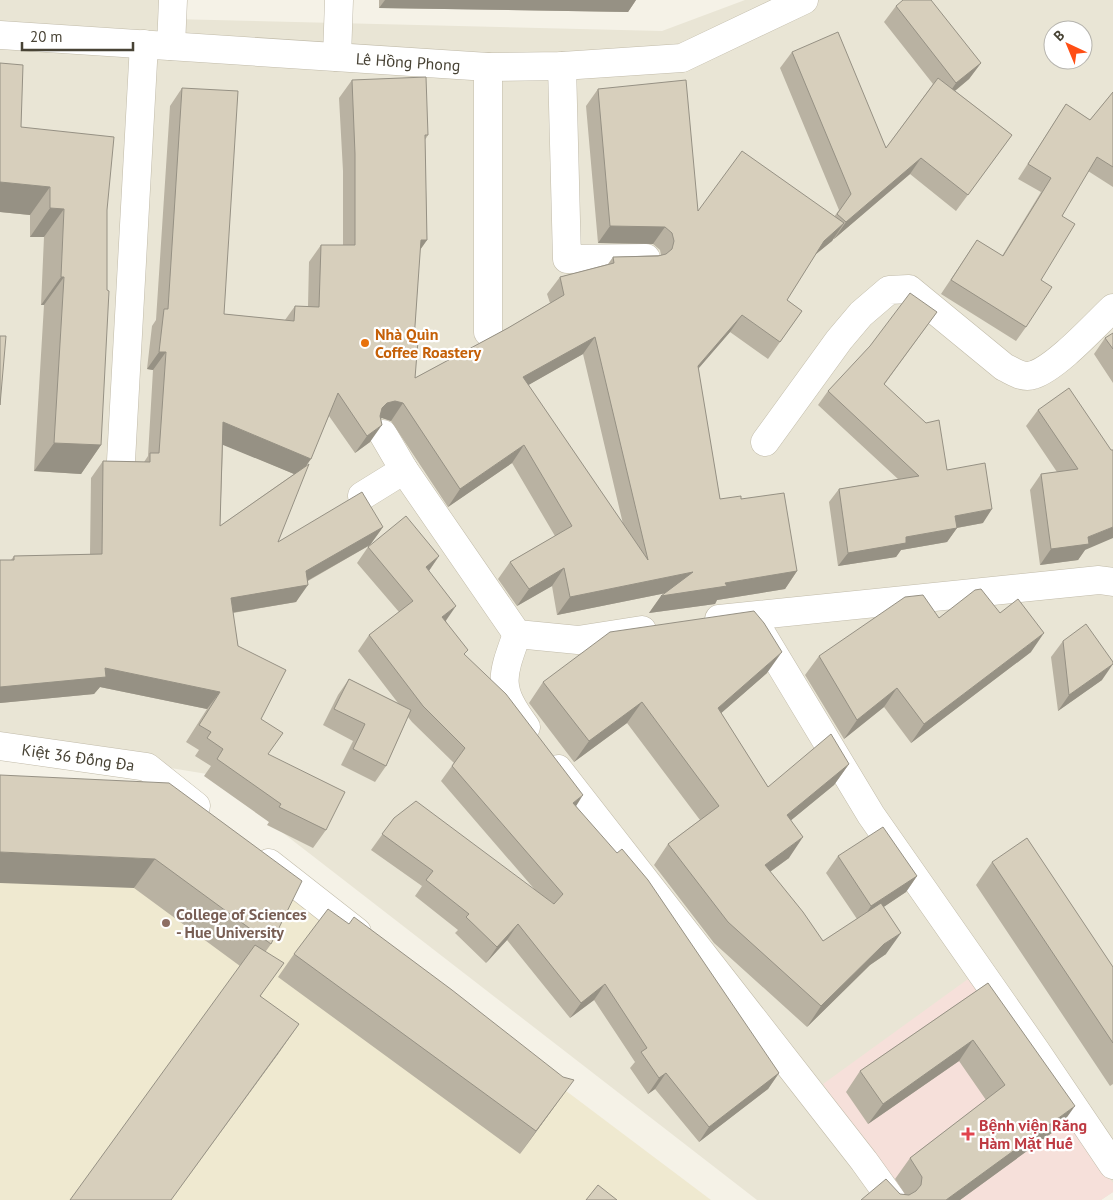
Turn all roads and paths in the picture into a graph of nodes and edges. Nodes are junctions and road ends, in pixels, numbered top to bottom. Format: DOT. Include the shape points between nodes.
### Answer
graph roads {
  1 [pos="173,0"];
  2 [pos="339,0"];
  3 [pos="804,0"];
  4 [pos="768,8"];
  5 [pos="0,36"];
  6 [pos="144,44"];
  7 [pos="171,46"];
  8 [pos="337,57"];
  9 [pos="562,66"];
  10 [pos="488,67"];
  11 [pos="646,258"];
  12 [pos="1113,308"];
  13 [pos="488,332"];
  14 [pos="383,434"];
  15 [pos="765,442"];
  16 [pos="121,461"];
  17 [pos="404,470"];
  18 [pos="362,496"];
  19 [pos="1113,582"];
  20 [pos="750,614"];
  21 [pos="693,622"];
  22 [pos="664,627"];
  23 [pos="517,634"];
  24 [pos="0,746"];
  25 [pos="218,823"];
  26 [pos="250,847"];
  27 [pos="375,946"];
  28 [pos="1113,1165"];
  29 [pos="892,1200"];
  1 -- 7 [label="street"];
  2 -- 8 [label="street"];
  3 -- 4 [label="street, Lê Hồng Phong"];
  4 -- 9 [label="street, Lê Hồng Phong" via="682,58"];
  5 -- 6 [label="street, Lê Hồng Phong"];
  6 -- 7 [label="street, Lê Hồng Phong"];
  6 -- 16 [label="street"];
  7 -- 8 [label="street, Lê Hồng Phong"];
  8 -- 10 [label="street, Lê Hồng Phong"];
  9 -- 10 [label="street, Lê Hồng Phong"];
  9 -- 11 [label="street" via="567,259"];
  10 -- 13 [label="street"];
  12 -- 15 [label="street" via="1049,367 1032,376 1019,375 909,289 889,290 861,314 839,340"];
  14 -- 17 [label="street"];
  17 -- 18 [label="street"];
  17 -- 23 [label="street"];
  19 -- 20 [label="street" via="1099,580"];
  20 -- 21 [label="street"];
  20 -- 28 [label="street" via="871,815"];
  22 -- 23 [label="street" via="578,640"];
  23 -- 29 [label="street" via="504,671 507,700"];
  24 -- 25 [label="street, Kiệt 36 Đống Đa" via="147,767"];
  26 -- 27 [label="street"];
}
